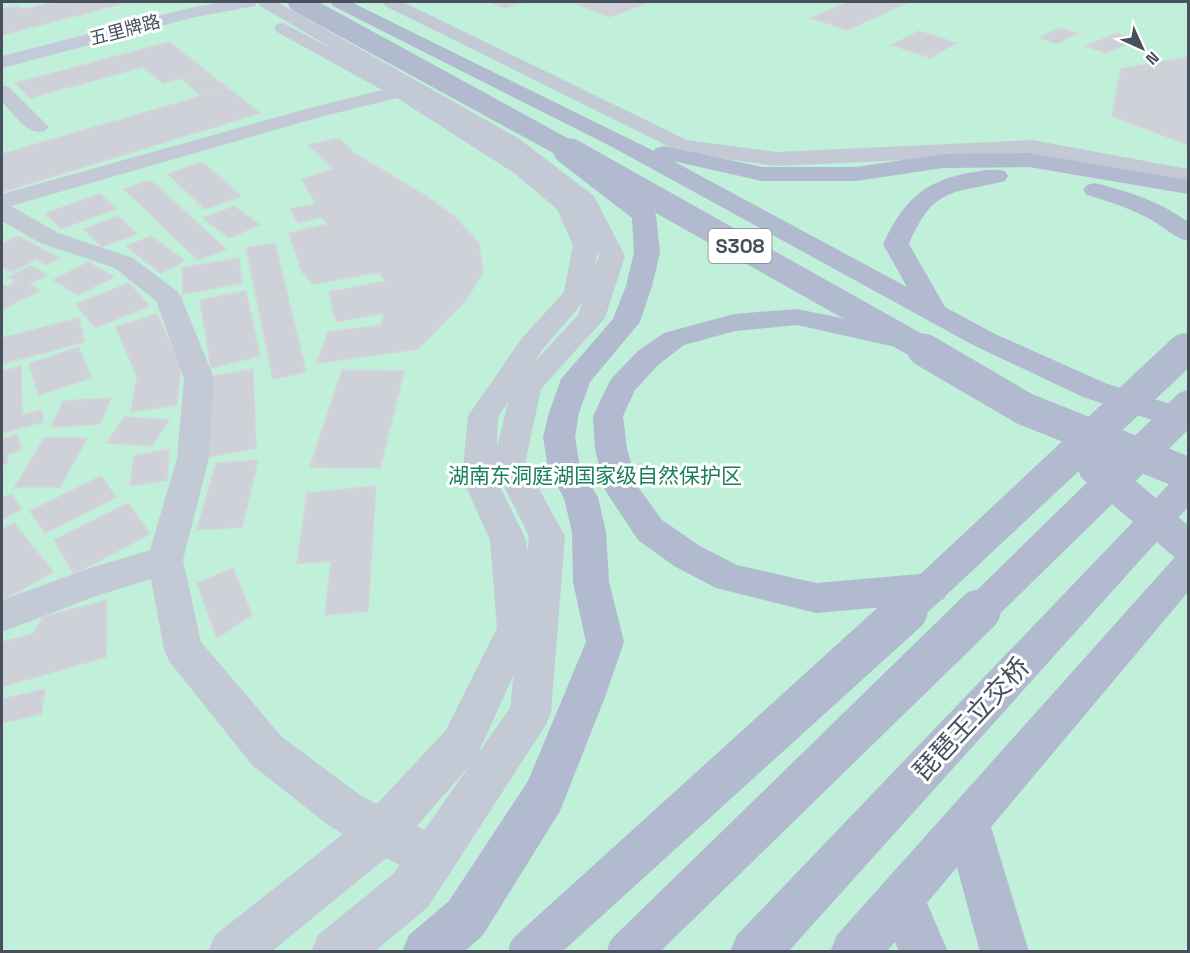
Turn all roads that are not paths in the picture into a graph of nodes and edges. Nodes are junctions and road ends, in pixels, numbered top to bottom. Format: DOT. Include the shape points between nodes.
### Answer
graph roads {
  1 [pos="214,2"];
  2 [pos="249,2"];
  3 [pos="339,2"];
  4 [pos="392,2"];
  5 [pos="282,10"];
  6 [pos="2,55"];
  7 [pos="2,62"];
  8 [pos="408,90"];
  9 [pos="2,91"];
  10 [pos="525,125"];
  11 [pos="38,127"];
  12 [pos="622,143"];
  13 [pos="1188,176"];
  14 [pos="1188,187"];
  15 [pos="2,201"];
  16 [pos="2,211"];
  17 [pos="1188,234"];
  18 [pos="936,315"];
  19 [pos="983,339"];
  20 [pos="909,341"];
  21 [pos="1188,346"];
  22 [pos="1188,407"];
  23 [pos="1025,409"];
  24 [pos="1188,421"];
  25 [pos="1188,474"];
  26 [pos="1188,485"];
  27 [pos="1188,547"];
  28 [pos="165,560"];
  29 [pos="1188,567"];
  30 [pos="931,588"];
  31 [pos="2,616"];
  32 [pos="967,822"];
  33 [pos="383,831"];
  34 [pos="433,859"];
  35 [pos="900,899"];
  36 [pos="232,951"];
  37 [pos="335,951"];
  38 [pos="426,951"];
  39 [pos="530,951"];
  40 [pos="629,951"];
  41 [pos="754,951"];
  42 [pos="854,951"];
  43 [pos="924,951"];
  44 [pos="1005,951"];
  1 -- 6 [label="main road, 五里牌路"];
  2 -- 7 [label="main road, 五里牌路" via="194,12"];
  3 -- 12 [label="main road, S308"];
  4 -- 13 [label="street" via="682,146 777,159 1032,147"];
  5 -- 8 [label="street"];
  5 -- 10 [label="main road, S308, bridge"];
  8 -- 15 [label="street"];
  8 -- 33 [label="street" via="522,168 567,206 586,245 577,294 532,344 483,416 479,478 508,540 516,628 461,744"];
  8 -- 34 [label="street" via="510,143 586,201 612,256 591,318 527,386 508,464 547,536 530,713"];
  9 -- 11 [label="street"];
  10 -- 20 [label="main road, S308, bridge"];
  10 -- 38 [label="main road, bridge" via="644,215 647,253 626,322 576,379 559,437 564,469 581,497 589,532 591,582 605,642 544,796 466,918"];
  12 -- 14 [label="main road" via="762,174 856,174 943,161 1029,160"];
  12 -- 18 [label="main road, S308"];
  16 -- 28 [label="street" via="49,238 124,263 168,297 199,378 193,458"];
  17 -- 18 [label="main road" via="1133,201 1066,181 1032,176 964,179 927,195 904,221 896,244"];
  18 -- 19 [label="main road, S308"];
  19 -- 24 [label="main road, S308" via="1094,390"];
  19 -- 26 [label="main road"];
  20 -- 23 [label="main road, S308, bridge"];
  20 -- 30 [label="main road, bridge" via="797,317 734,323 674,339 648,358 622,386 608,416 611,449 622,490 650,530 729,578 816,598"];
  21 -- 30 [label="main road, bridge"];
  22 -- 40 [label="main road, bridge"];
  23 -- 25 [label="main road, S308, bridge"];
  23 -- 27 [label="main road, bridge"];
  26 -- 41 [label="main road, 琵琶王立交桥"];
  28 -- 31 [label="street"];
  28 -- 33 [label="street" via="183,649 267,751 344,810"];
  29 -- 32 [label="main road"];
  30 -- 39 [label="main road, bridge"];
  32 -- 35 [label="main road"];
  32 -- 44 [label="main road"];
  33 -- 34 [label="street"];
  33 -- 36 [label="street"];
  34 -- 37 [label="street" via="411,890"];
  35 -- 42 [label="main road"];
  35 -- 43 [label="main road"];
}
